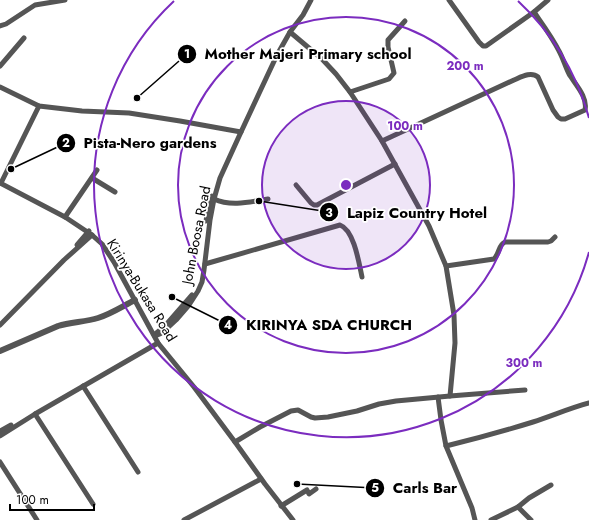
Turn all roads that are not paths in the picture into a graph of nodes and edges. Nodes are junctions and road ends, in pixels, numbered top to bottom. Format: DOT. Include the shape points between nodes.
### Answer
graph roads {
  1 [pos="65,0"];
  2 [pos="311,0"];
  3 [pos="449,0"];
  4 [pos="548,0"];
  5 [pos="42,2"];
  6 [pos="534,12"];
  7 [pos="405,21"];
  8 [pos="0,26"];
  9 [pos="290,32"];
  10 [pos="24,38"];
  11 [pos="0,66"];
  12 [pos="0,87"];
  13 [pos="350,92"];
  14 [pos="253,99"];
  15 [pos="39,106"];
  16 [pos="241,132"];
  17 [pos="382,141"];
  18 [pos="395,164"];
  19 [pos="97,170"];
  20 [pos="92,178"];
  21 [pos="1,183"];
  22 [pos="296,185"];
  23 [pos="115,192"];
  24 [pos="214,199"];
  25 [pos="268,199"];
  26 [pos="66,217"];
  27 [pos="91,233"];
  28 [pos="555,237"];
  29 [pos="205,264"];
  30 [pos="446,266"];
  31 [pos="362,277"];
  32 [pos="135,300"];
  33 [pos="0,321"];
  34 [pos="0,325"];
  35 [pos="156,338"];
  36 [pos="0,351"];
  37 [pos="83,386"];
  38 [pos="525,390"];
  39 [pos="450,396"];
  40 [pos="438,397"];
  41 [pos="589,403"];
  42 [pos="35,414"];
  43 [pos="0,431"];
  44 [pos="0,436"];
  45 [pos="235,442"];
  46 [pos="446,446"];
  47 [pos="0,462"];
  48 [pos="138,472"];
  49 [pos="261,479"];
  50 [pos="551,485"];
  51 [pos="316,489"];
  52 [pos="93,504"];
  53 [pos="281,506"];
  54 [pos="518,507"];
  55 [pos="37,520"];
  56 [pos="184,520"];
  57 [pos="293,520"];
  58 [pos="476,520"];
  59 [pos="491,520"];
  60 [pos="531,520"];
  1 -- 5 [label="street"];
  2 -- 9 [label="street, John Boosa Road"];
  3 -- 6 [label="street" via="484,46"];
  4 -- 6 [label="street"];
  5 -- 8 [label="street"];
  6 -- 17 [label="street" via="560,52 582,94 585,110 561,119 553,110 538,77 530,74"];
  7 -- 13 [label="street" via="388,40 394,74 389,79"];
  9 -- 13 [label="street" via="322,59"];
  9 -- 16 [label="street, John Boosa Road"];
  10 -- 11 [label="street"];
  12 -- 15 [label="street"];
  13 -- 17 [label="street"];
  14 -- 35 [label="street, John Boosa Road" via="208,206 199,281 194,293"];
  15 -- 16 [label="street" via="129,113"];
  15 -- 21 [label="street"];
  16 -- 24 [label="street, John Boosa Road" via="220,178"];
  17 -- 18 [label="street"];
  18 -- 22 [label="street" via="317,205 311,203"];
  18 -- 30 [label="street" via="429,226"];
  19 -- 20 [label="street"];
  20 -- 23 [label="street"];
  20 -- 26 [label="street"];
  21 -- 26 [label="street, Kirinya-Bukasa Road"];
  24 -- 25 [label="street" via="231,204"];
  24 -- 29 [label="street, John Boosa Road"];
  26 -- 27 [label="street, Kirinya-Bukasa Road"];
  27 -- 32 [label="street, Kirinya-Bukasa Road" via="109,254"];
  27 -- 33 [label="street"];
  27 -- 34 [label="street"];
  28 -- 30 [label="street" via="551,241 543,242 505,242 500,246 494,259"];
  29 -- 31 [label="street" via="340,225 345,227 355,247"];
  29 -- 35 [label="street, John Boosa Road" via="198,292 176,320"];
  30 -- 39 [label="street" via="454,315 455,343"];
  32 -- 35 [label="street, Kirinya-Bukasa Road"];
  32 -- 36 [label="street" via="105,315 58,326"];
  35 -- 37 [label="street"];
  35 -- 43 [label="street"];
  35 -- 45 [label="street, Kirinya-Bukasa Road"];
  37 -- 42 [label="street"];
  37 -- 48 [label="street"];
  38 -- 39 [label="street"];
  39 -- 40 [label="street"];
  40 -- 45 [label="street" via="379,404 328,417 315,418 298,410 291,411"];
  40 -- 46 [label="street"];
  41 -- 46 [label="street" via="484,437"];
  42 -- 44 [label="street"];
  42 -- 52 [label="street"];
  45 -- 49 [label="street, Kirinya-Bukasa Road"];
  46 -- 58 [label="street"];
  47 -- 55 [label="street"];
  49 -- 53 [label="street, Kirinya-Bukasa Road"];
  49 -- 56 [label="street"];
  50 -- 54 [label="street"];
  51 -- 53 [label="street" via="309,494 307,490"];
  53 -- 57 [label="street, Kirinya-Bukasa Road"];
  54 -- 59 [label="street"];
  54 -- 60 [label="street"];
}
